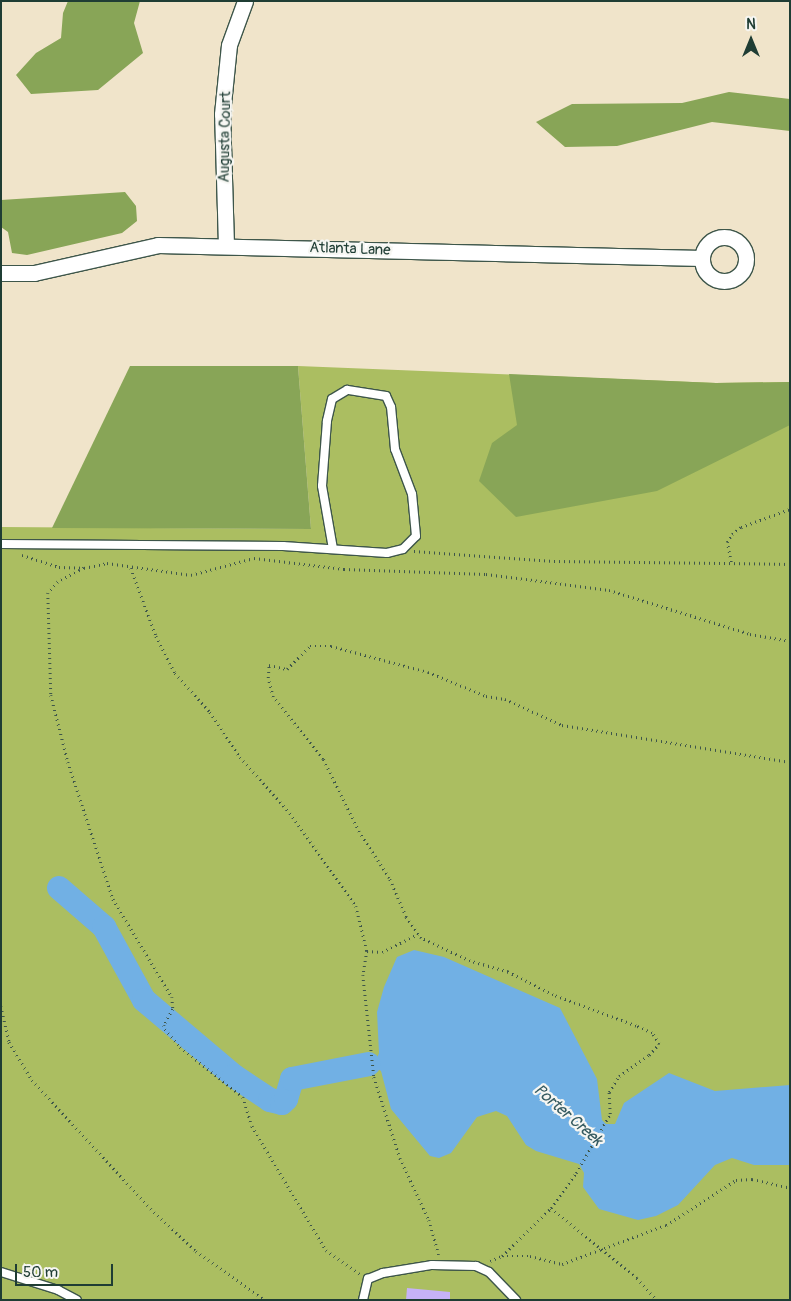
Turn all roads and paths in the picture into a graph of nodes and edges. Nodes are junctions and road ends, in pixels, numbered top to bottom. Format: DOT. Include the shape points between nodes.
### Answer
graph roads {
  1 [pos="245,1"];
  2 [pos="226,245"];
  3 [pos="702,258"];
  4 [pos="1,273"];
  5 [pos="790,509"];
  6 [pos="1,544"];
  7 [pos="333,549"];
  8 [pos="403,549"];
  9 [pos="17,554"];
  10 [pos="732,562"];
  11 [pos="790,564"];
  12 [pos="84,568"];
  13 [pos="131,568"];
  14 [pos="790,641"];
  15 [pos="790,762"];
  16 [pos="418,934"];
  17 [pos="368,951"];
  18 [pos="1,1006"];
  19 [pos="790,1188"];
  20 [pos="551,1208"];
  21 [pos="602,1250"];
  22 [pos="441,1264"];
  23 [pos="1,1272"];
  24 [pos="368,1279"];
  25 [pos="76,1300"];
  26 [pos="265,1300"];
  27 [pos="363,1300"];
  28 [pos="516,1300"];
  29 [pos="657,1300"];
  1 -- 2 [label="street, Augusta Court" via="230,45 222,114"];
  2 -- 3 [label="street, Atlanta Lane"];
  2 -- 4 [label="street, Atlanta Lane" via="158,245 34,273"];
  5 -- 10 [label="path" via="740,527 732,534 727,542"];
  6 -- 7 [label="lane"];
  7 -- 8 [label="lane" via="387,553"];
  7 -- 8 [label="lane" via="322,486 327,421 332,399 348,390 386,396 391,407 395,449 412,494 416,536"];
  8 -- 10 [label="path" via="554,561"];
  9 -- 12 [label="path" via="60,567"];
  10 -- 11 [label="path"];
  12 -- 13 [label="path" via="107,563"];
  12 -- 24 [label="path" via="58,582 48,593 52,702 114,899 172,998 172,1016 164,1025 180,1047 243,1097 252,1126 326,1250"];
  13 -- 14 [label="path" via="191,575 254,558 344,569 486,574 617,592 725,627"];
  13 -- 17 [label="path" via="156,636 176,673 327,861 356,906"];
  15 -- 16 [label="path" via="562,725 505,699 486,696 428,672 330,646 310,646 287,669 269,665 273,697 323,759 359,832 389,878 406,917"];
  16 -- 17 [label="path" via="382,952"];
  16 -- 20 [label="path" via="470,961 508,972 553,995 652,1033 659,1044 619,1076 609,1092 610,1114 576,1173"];
  17 -- 22 [label="path" via="363,974 374,1077 400,1158 429,1220"];
  18 -- 26 [label="path" via="8,1042 32,1080 154,1212 196,1251"];
  19 -- 21 [label="path" via="752,1179 736,1180 666,1225"];
  20 -- 21 [label="path"];
  20 -- 21 [label="path" via="502,1256 530,1256 562,1264"];
  21 -- 29 [label="path" via="637,1278"];
  22 -- 24 [label="lane" via="383,1273"];
  22 -- 28 [label="lane" via="476,1266 489,1272"];
  23 -- 25 [label="lane" via="58,1290"];
  24 -- 27 [label="lane"];
}
